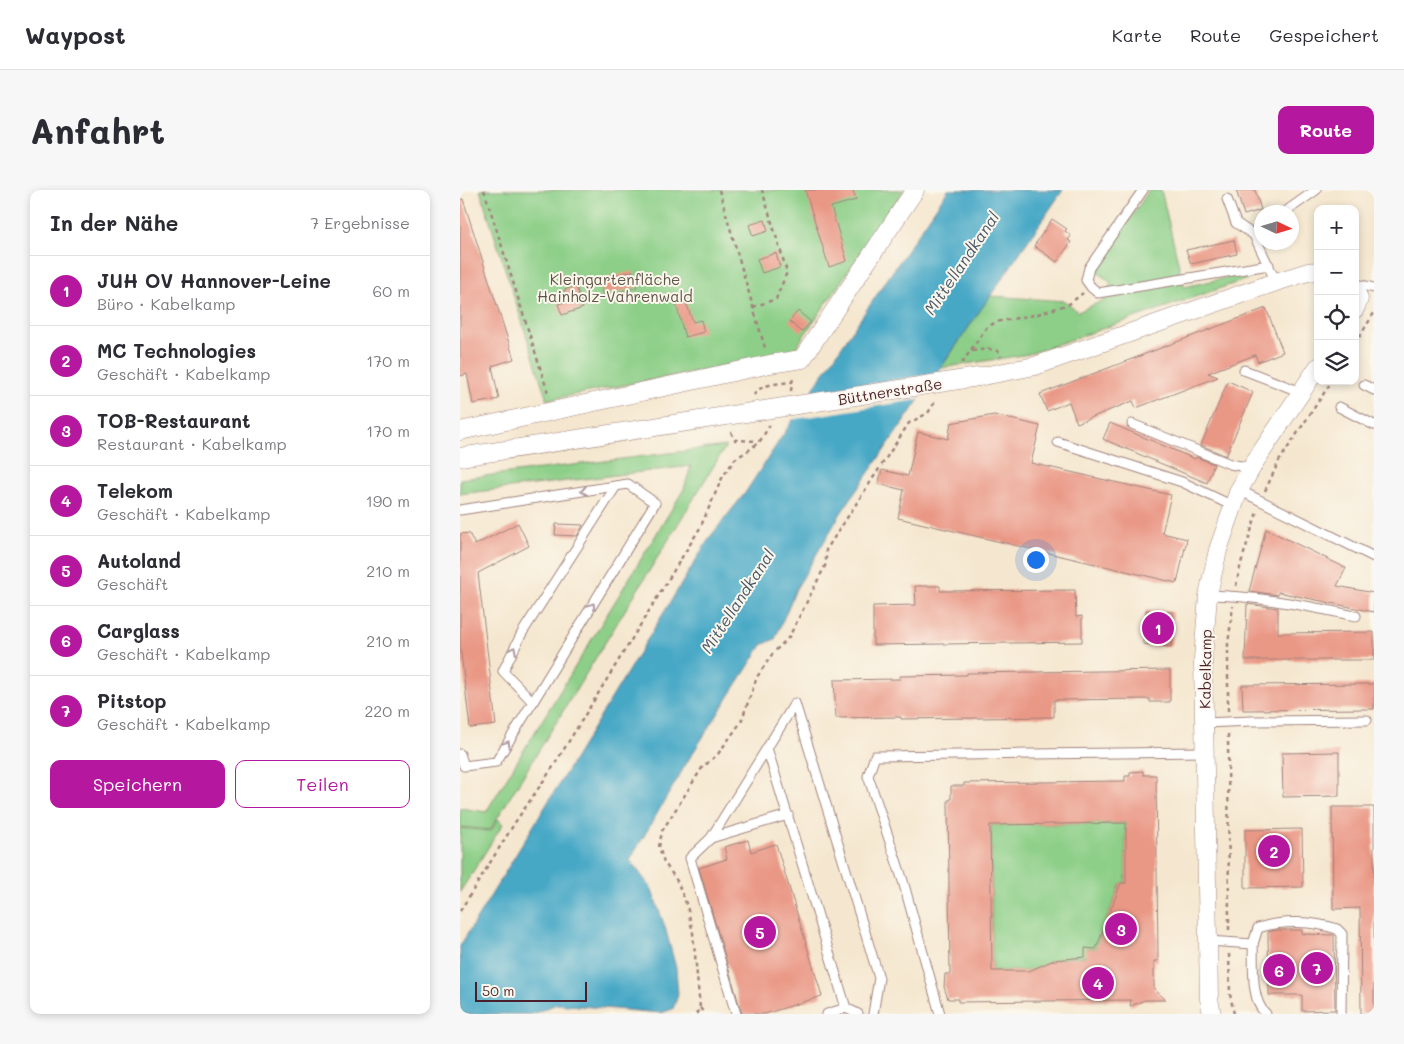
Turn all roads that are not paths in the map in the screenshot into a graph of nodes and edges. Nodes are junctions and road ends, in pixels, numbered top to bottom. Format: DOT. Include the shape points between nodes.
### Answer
graph roads {
  1 [pos="916,190"];
  2 [pos="1143,190"];
  3 [pos="1316,190"];
  4 [pos="1227,199"];
  5 [pos="1295,205"];
  6 [pos="1254,230"];
  7 [pos="1264,250"];
  8 [pos="1269,265"];
  9 [pos="1313,272"];
  10 [pos="1276,282"];
  11 [pos="1359,287"];
  12 [pos="1374,288"];
  13 [pos="1244,370"];
  14 [pos="1314,373"];
  15 [pos="1364,385"];
  16 [pos="1374,390"];
  17 [pos="1301,392"];
  18 [pos="1339,407"];
  19 [pos="1132,424"];
  20 [pos="1374,425"];
  21 [pos="460,431"];
  22 [pos="1058,442"];
  23 [pos="460,457"];
  24 [pos="1252,468"];
  25 [pos="616,486"];
  26 [pos="1236,498"];
  27 [pos="460,510"];
  28 [pos="1374,557"];
  29 [pos="1208,596"];
  30 [pos="1356,616"];
  31 [pos="533,702"];
  32 [pos="1366,720"];
  33 [pos="1204,723"];
  34 [pos="767,748"];
  35 [pos="1204,752"];
  36 [pos="460,754"];
  37 [pos="788,815"];
  38 [pos="711,838"];
  39 [pos="1208,941"];
  40 [pos="1253,944"];
  41 [pos="846,1008"];
  42 [pos="1208,1009"];
  43 [pos="736,1014"];
  44 [pos="827,1014"];
  45 [pos="858,1014"];
  46 [pos="873,1014"];
  47 [pos="940,1014"];
  48 [pos="1266,1014"];
  49 [pos="1341,1014"];
  1 -- 21 [label="street" via="802,359"];
  2 -- 8 [label="lane" via="1089,268 1086,280 1098,293"];
  3 -- 5 [label="lane"];
  4 -- 6 [label="lane" via="1236,223"];
  7 -- 8 [label="lane"];
  8 -- 10 [label="lane"];
  9 -- 10 [label="street, Büttnerstraße"];
  10 -- 23 [label="street, Büttnerstraße, bridge" via="1044,362 1000,374"];
  11 -- 12 [label="lane"];
  13 -- 17 [label="lane"];
  14 -- 17 [label="street, Kabelkamp"];
  15 -- 16 [label="lane"];
  17 -- 24 [label="street, Kabelkamp"];
  18 -- 20 [label="lane"];
  19 -- 24 [label="lane" via="1230,464"];
  22 -- 26 [label="lane"];
  24 -- 26 [label="street, Kabelkamp"];
  25 -- 27 [label="lane, one-way"];
  31 -- 25 [label="lane, one-way" via="503,670 522,633"];
  31 -- 25 [label="lane, one-way" via="655,503 628,484"];
  26 -- 28 [label="lane" via="1261,501"];
  26 -- 29 [label="street, Kabelkamp" via="1218,550"];
  29 -- 30 [label="lane" via="1284,602"];
  29 -- 33 [label="street, Kabelkamp" via="1203,659"];
  36 -- 31 [label="lane, one-way" via="464,766 496,762"];
  32 -- 33 [label="lane"];
  33 -- 35 [label="street, Kabelkamp"];
  34 -- 37 [label="lane"];
  34 -- 38 [label="lane"];
  34 -- 46 [label="lane" via="795,703 879,978"];
  35 -- 39 [label="street, Kabelkamp"];
  35 -- 47 [label="lane" via="875,756 868,776 903,881"];
  37 -- 38 [label="lane"];
  37 -- 41 [label="lane"];
  38 -- 43 [label="lane" via="690,858"];
  39 -- 40 [label="lane"];
  39 -- 42 [label="street, Kabelkamp"];
  40 -- 48 [label="lane" via="1256,998"];
  40 -- 49 [label="lane" via="1258,928 1270,924 1304,923 1337,929 1342,934"];
  41 -- 44 [label="lane"];
  41 -- 45 [label="lane"];
}
